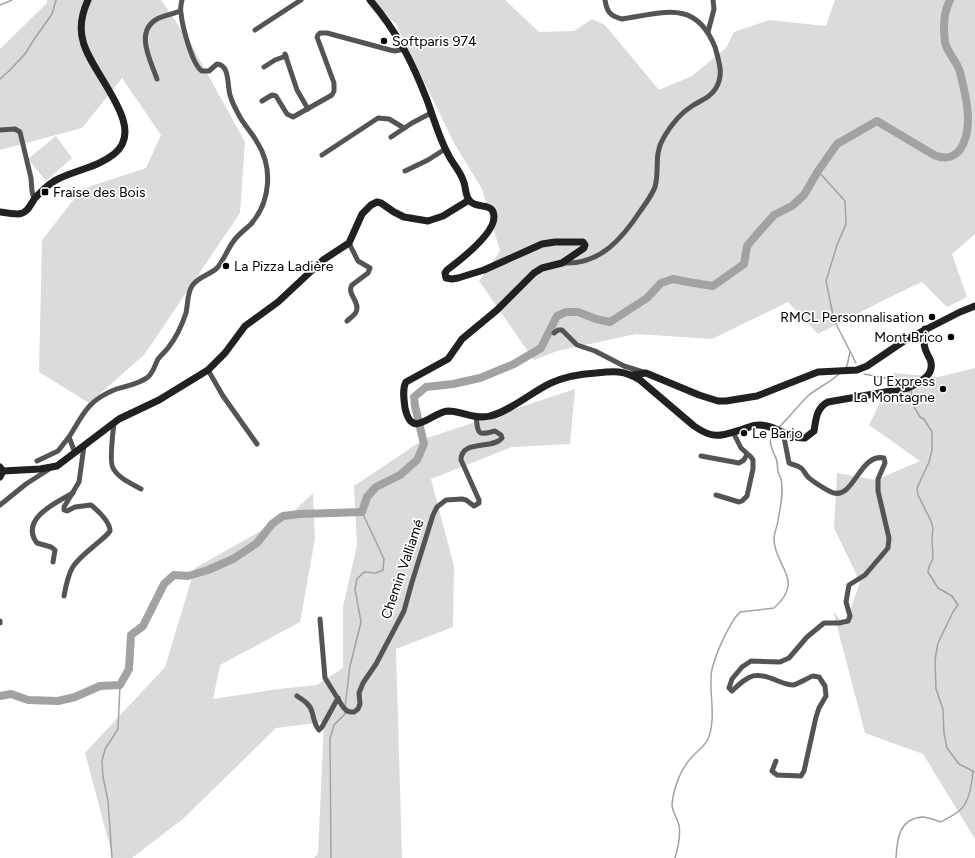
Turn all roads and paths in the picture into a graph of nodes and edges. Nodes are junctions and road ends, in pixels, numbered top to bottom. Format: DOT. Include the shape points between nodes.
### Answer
graph roads {
  1 [pos="88,0"];
  2 [pos="182,0"];
  3 [pos="301,0"];
  4 [pos="370,0"];
  5 [pos="605,0"];
  6 [pos="713,0"];
  7 [pos="180,11"];
  8 [pos="255,30"];
  9 [pos="708,32"];
  10 [pos="404,49"];
  11 [pos="264,67"];
  12 [pos="157,79"];
  13 [pos="262,101"];
  14 [pos="308,109"];
  15 [pos="432,113"];
  16 [pos="404,128"];
  17 [pos="0,130"];
  18 [pos="392,137"];
  19 [pos="445,149"];
  20 [pos="322,155"];
  21 [pos="405,171"];
  22 [pos="34,200"];
  23 [pos="469,200"];
  24 [pos="0,212"];
  25 [pos="349,243"];
  26 [pos="562,263"];
  27 [pos="975,306"];
  28 [pos="347,321"];
  29 [pos="925,329"];
  30 [pos="554,333"];
  31 [pos="208,370"];
  32 [pos="646,373"];
  33 [pos="632,375"];
  34 [pos="645,384"];
  35 [pos="476,416"];
  36 [pos="114,423"];
  37 [pos="777,430"];
  38 [pos="733,432"];
  39 [pos="69,437"];
  40 [pos="257,444"];
  41 [pos="84,446"];
  42 [pos="75,453"];
  43 [pos="747,454"];
  44 [pos="701,456"];
  45 [pos="37,461"];
  46 [pos="52,468"];
  47 [pos="1,472"];
  48 [pos="141,490"];
  49 [pos="74,492"];
  50 [pos="716,495"];
  51 [pos="0,505"];
  52 [pos="53,562"];
  53 [pos="64,596"];
  54 [pos="320,619"];
  55 [pos="297,696"];
  56 [pos="338,698"];
  57 [pos="776,761"];
  1 -- 22 [label="street" via="81,20 83,42 88,57 122,116 126,128 124,140 113,155 59,178"];
  2 -- 7 [label="street"];
  3 -- 8 [label="street"];
  4 -- 10 [label="street"];
  5 -- 9 [label="street" via="608,12 615,18 622,19 667,9 684,9 696,15"];
  6 -- 9 [label="street" via="714,9"];
  7 -- 12 [label="street" via="156,20 146,31 144,39"];
  7 -- 39 [label="street" via="183,28 198,69 205,72 219,64 226,71 230,95 240,118 264,154 268,182 266,197 252,223 237,237 218,266 192,286 182,325 158,359 153,371 141,381 98,398 87,408"];
  9 -- 26 [label="street" via="718,56 721,76 715,90 684,113 664,137 657,155 656,178 651,196 614,245 589,260"];
  10 -- 14 [label="street" via="395,51 320,33 317,37 334,84 334,91 330,97"];
  10 -- 15 [label="street"];
  11 -- 14 [label="street" via="286,55 297,90"];
  13 -- 14 [label="street" via="272,95 276,96 287,114 293,117"];
  15 -- 16 [label="street"];
  15 -- 19 [label="street"];
  16 -- 18 [label="street"];
  16 -- 20 [label="street" via="389,119 378,118"];
  17 -- 22 [label="street" via="15,129 20,132"];
  19 -- 21 [label="street"];
  19 -- 23 [label="street" via="462,176"];
  22 -- 24 [label="street" via="23,213"];
  23 -- 25 [label="street" via="443,216 428,221 404,217 381,203 375,203 362,214"];
  23 -- 26 [label="street" via="492,210 493,223 475,247 446,270 446,278 458,278 484,270 542,244 584,242 584,248"];
  25 -- 28 [label="street" via="358,261 370,268 368,274 352,284 351,292 357,309"];
  25 -- 31 [label="street" via="322,260 282,298 245,326 225,353"];
  26 -- 35 [label="street" via="542,268 534,273 497,310 462,338 448,359 406,382 403,388 407,414 412,423 420,424 442,412 450,411"];
  27 -- 29 [label="street"];
  29 -- 32 [label="street" via="857,370 818,372 757,396 726,401 704,397"];
  29 -- 37 [label="street" via="924,342 932,369 916,384 908,388 828,402 818,411 814,431 805,438 793,437"];
  30 -- 32 [label="street" via="562,330 577,345"];
  31 -- 36 [label="street" via="159,400 127,414"];
  31 -- 40 [label="street"];
  32 -- 33 [label="street"];
  32 -- 34 [label="street" via="642,377"];
  33 -- 34 [label="street"];
  33 -- 35 [label="street" via="616,371 567,377 550,383 496,415"];
  34 -- 38 [label="street" via="703,433 715,436"];
  35 -- 56 [label="street, Chemin Valliamé" via="479,432 484,434 495,431 502,438 496,443 471,447 461,456 479,503 474,506 466,500 446,500 437,507 404,611 376,664 363,682 358,709 347,711"];
  36 -- 41 [label="street"];
  36 -- 48 [label="street" via="113,469 124,480"];
  37 -- 38 [label="street" via="758,425"];
  37 -- 57 [label="street" via="789,463 801,468 811,479 832,493 843,492 868,463 884,458 885,463 878,479 878,491 889,538 888,548 884,553 865,575 849,585 846,602 850,616 848,620 824,623 789,658 780,662 751,661 732,679 729,688 732,690 748,677 758,675 795,685 813,676 819,678 825,686 826,696 819,708 801,776 777,775 772,771"];
  38 -- 43 [label="street"];
  39 -- 42 [label="street"];
  39 -- 45 [label="street" via="58,451"];
  41 -- 42 [label="street"];
  41 -- 49 [label="street" via="79,482"];
  42 -- 46 [label="street"];
  43 -- 44 [label="street" via="739,463"];
  43 -- 50 [label="street" via="753,460 747,496 739,502"];
  46 -- 47 [label="street"];
  46 -- 51 [label="street" via="26,484"];
  49 -- 52 [label="street" via="42,512 33,527 37,543 55,550"];
  49 -- 53 [label="street" via="64,510 91,505 108,524 110,531 73,566 68,575"];
  54 -- 56 [label="street, Chemin Valliamé" via="325,678"];
  55 -- 56 [label="street" via="310,707 319,730"];
}
